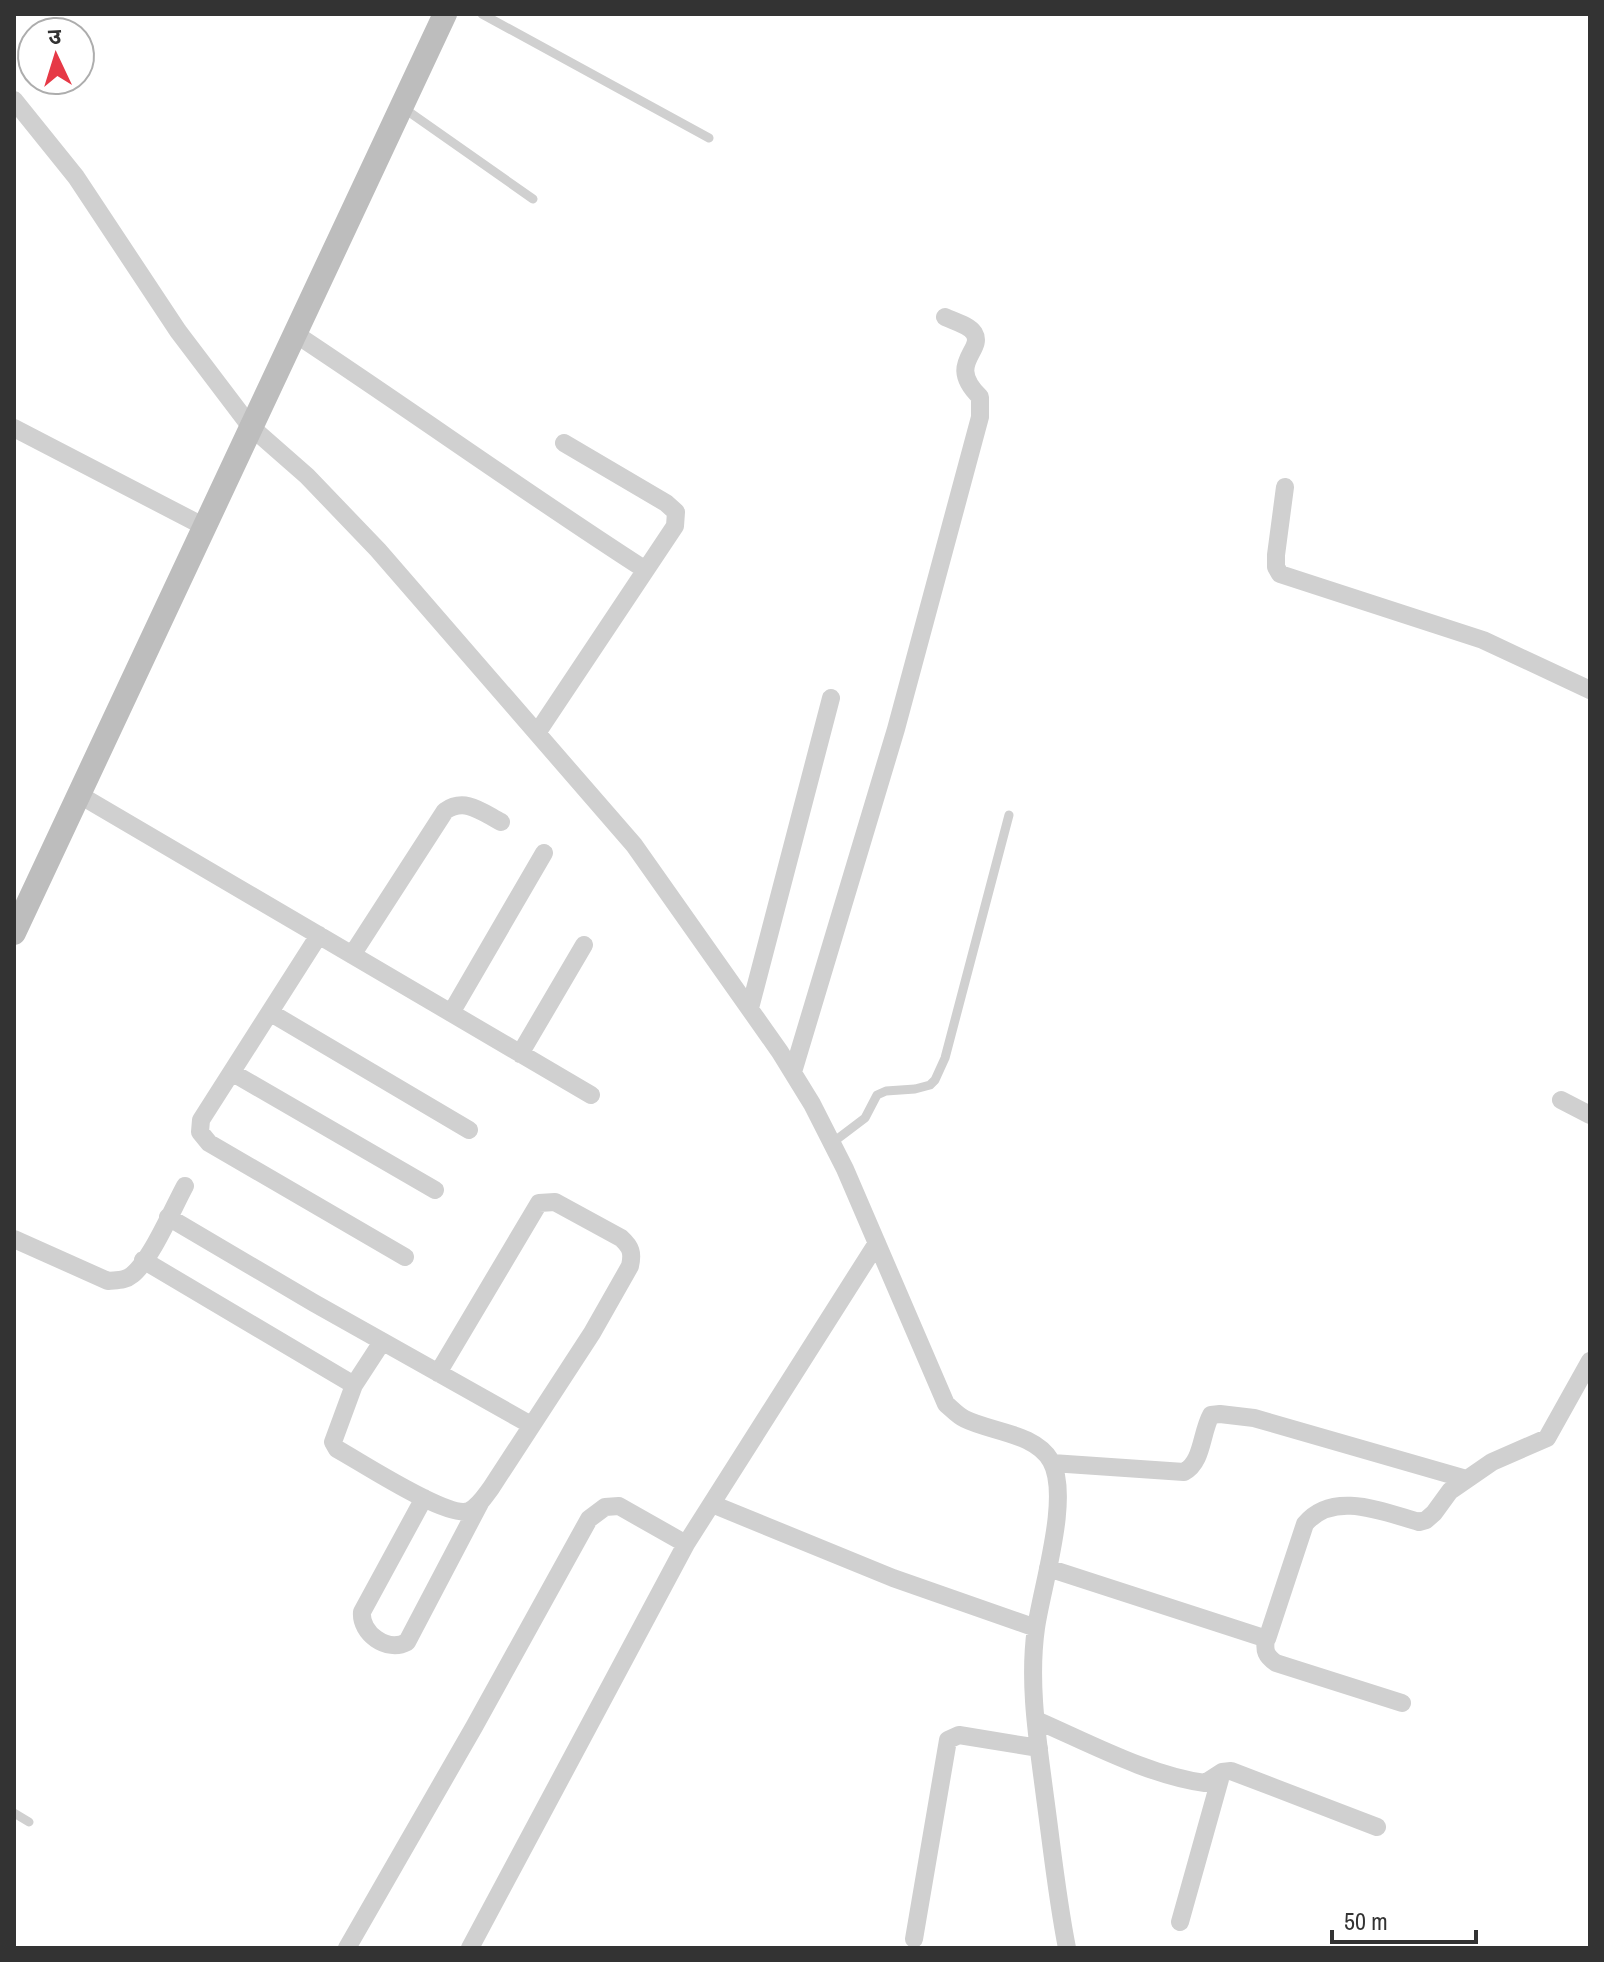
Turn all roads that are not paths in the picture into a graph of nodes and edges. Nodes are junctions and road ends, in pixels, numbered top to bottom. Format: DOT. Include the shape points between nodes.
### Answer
graph roads {
  1 [pos="445,14"];
  2 [pos="482,14"];
  3 [pos="14,100"];
  4 [pos="402,107"];
  5 [pos="709,138"];
  6 [pos="533,199"];
  7 [pos="945,317"];
  8 [pos="294,333"];
  9 [pos="250,426"];
  10 [pos="14,428"];
  11 [pos="564,443"];
  12 [pos="1285,487"];
  13 [pos="203,526"];
  14 [pos="644,569"];
  15 [pos="1590,690"];
  16 [pos="831,698"];
  17 [pos="537,733"];
  18 [pos="78,794"];
  19 [pos="1009,815"];
  20 [pos="501,822"];
  21 [pos="544,853"];
  22 [pos="14,933"];
  23 [pos="319,935"];
  24 [pos="584,945"];
  25 [pos="352,955"];
  26 [pos="750,1008"];
  27 [pos="271,1013"];
  28 [pos="451,1013"];
  29 [pos="520,1054"];
  30 [pos="793,1072"];
  31 [pos="233,1073"];
  32 [pos="591,1095"];
  33 [pos="1561,1100"];
  34 [pos="1590,1115"];
  35 [pos="469,1130"];
  36 [pos="832,1143"];
  37 [pos="185,1186"];
  38 [pos="435,1190"];
  39 [pos="168,1217"];
  40 [pos="14,1239"];
  41 [pos="877,1243"];
  42 [pos="405,1257"];
  43 [pos="143,1260"];
  44 [pos="382,1342"];
  45 [pos="1590,1361"];
  46 [pos="438,1373"];
  47 [pos="354,1385"];
  48 [pos="531,1425"];
  49 [pos="1052,1463"];
  50 [pos="1466,1479"];
  51 [pos="424,1498"];
  52 [pos="480,1503"];
  53 [pos="712,1504"];
  54 [pos="686,1544"];
  55 [pos="1048,1568"];
  56 [pos="1036,1628"];
  57 [pos="1266,1639"];
  58 [pos="1402,1703"];
  59 [pos="1036,1720"];
  60 [pos="1039,1748"];
  61 [pos="1222,1772"];
  62 [pos="14,1813"];
  63 [pos="29,1822"];
  64 [pos="1377,1827"];
  65 [pos="1180,1922"];
  66 [pos="914,1939"];
  67 [pos="347,1948"];
  68 [pos="470,1948"];
  69 [pos="1067,1948"];
  1 -- 4 [label="street"];
  2 -- 5 [label="lane"];
  3 -- 9 [label="street" via="76,177 178,331"];
  4 -- 6 [label="lane"];
  4 -- 8 [label="street"];
  7 -- 30 [label="street" via="975,334 965,376 980,397 980,417 896,729"];
  8 -- 9 [label="street"];
  8 -- 14 [label="street"];
  9 -- 13 [label="street"];
  9 -- 17 [label="street" via="378,550"];
  10 -- 13 [label="street"];
  11 -- 14 [label="street" via="676,512 675,526"];
  12 -- 15 [label="street" via="1276,555 1280,574 1483,640"];
  13 -- 18 [label="street"];
  14 -- 17 [label="street"];
  16 -- 26 [label="street"];
  17 -- 26 [label="street" via="634,845"];
  18 -- 22 [label="street"];
  18 -- 23 [label="street"];
  19 -- 36 [label="lane" via="935,1080 877,1095 865,1118"];
  20 -- 25 [label="street" via="463,803 445,811"];
  21 -- 28 [label="street"];
  23 -- 25 [label="street"];
  23 -- 27 [label="street"];
  24 -- 29 [label="street"];
  25 -- 28 [label="street"];
  26 -- 30 [label="street"];
  27 -- 31 [label="street"];
  27 -- 35 [label="street"];
  28 -- 29 [label="street"];
  29 -- 32 [label="street"];
  30 -- 36 [label="street"];
  31 -- 38 [label="street"];
  31 -- 42 [label="street" via="201,1120 200,1132 209,1143"];
  33 -- 34 [label="street"];
  36 -- 41 [label="street"];
  37 -- 39 [label="street"];
  39 -- 43 [label="street"];
  39 -- 44 [label="street"];
  40 -- 43 [label="street" via="108,1281 134,1274"];
  41 -- 49 [label="street" via="946,1404 962,1418 1031,1443"];
  41 -- 53 [label="street"];
  43 -- 47 [label="street"];
  44 -- 46 [label="street"];
  44 -- 47 [label="street"];
  45 -- 50 [label="street" via="1547,1438"];
  46 -- 48 [label="street"];
  46 -- 48 [label="street" via="539,1203 555,1202 608,1230 630,1245 630,1266"];
  47 -- 51 [label="street" via="336,1429 337,1449"];
  48 -- 52 [label="street"];
  49 -- 50 [label="street" via="1184,1472 1192,1468 1211,1415 1220,1414 1254,1418"];
  49 -- 55 [label="street" via="1058,1500"];
  50 -- 57 [label="street" via="1419,1522 1346,1505 1313,1514"];
  51 -- 52 [label="street" via="459,1512"];
  51 -- 52 [label="street" via="362,1612 365,1630 387,1645 407,1642"];
  53 -- 54 [label="street"];
  53 -- 56 [label="street" via="893,1578"];
  54 -- 67 [label="street" via="619,1506 605,1507 589,1519"];
  54 -- 68 [label="street"];
  55 -- 56 [label="street"];
  55 -- 57 [label="street"];
  56 -- 59 [label="street"];
  57 -- 58 [label="street" via="1267,1656 1276,1663"];
  59 -- 60 [label="street"];
  59 -- 61 [label="street" via="1192,1782 1205,1783"];
  60 -- 66 [label="street" via="959,1735 948,1740"];
  60 -- 69 [label="street"];
  61 -- 64 [label="street"];
  61 -- 65 [label="street"];
  62 -- 63 [label="lane"];
}
